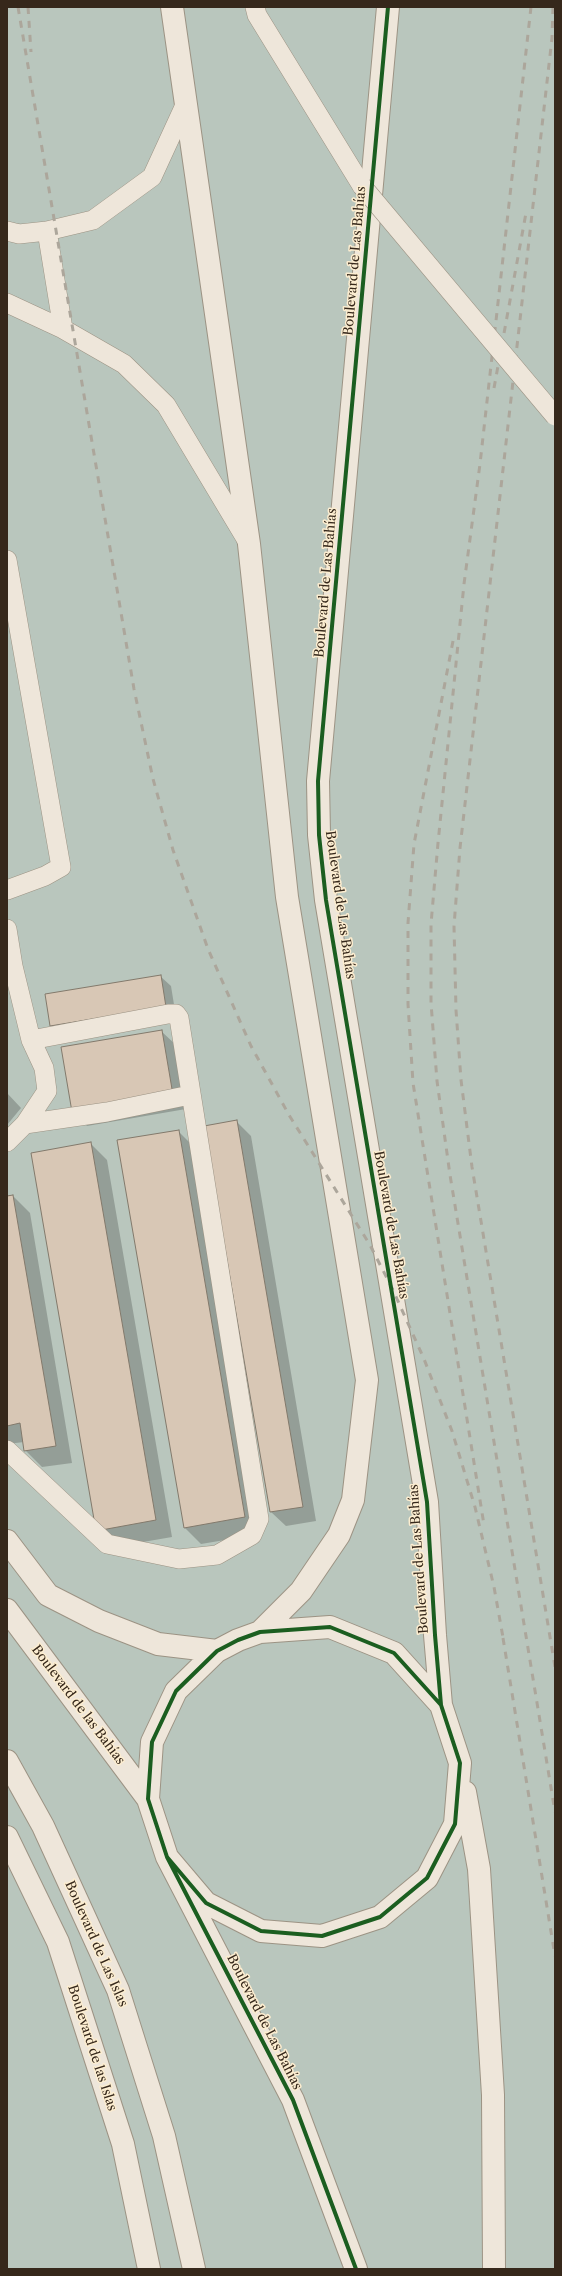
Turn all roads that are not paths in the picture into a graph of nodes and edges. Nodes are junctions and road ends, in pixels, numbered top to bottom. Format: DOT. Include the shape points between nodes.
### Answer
graph roads {
  1 [pos="172,7"];
  2 [pos="256,7"];
  3 [pos="388,7"];
  4 [pos="186,103"];
  5 [pos="7,231"];
  6 [pos="46,231"];
  7 [pos="7,303"];
  8 [pos="63,329"];
  9 [pos="555,416"];
  10 [pos="250,544"];
  11 [pos="7,560"];
  12 [pos="7,890"];
  13 [pos="7,929"];
  14 [pos="10,960"];
  15 [pos="31,1040"];
  16 [pos="190,1095"];
  17 [pos="25,1124"];
  18 [pos="7,1142"];
  19 [pos="7,1450"];
  20 [pos="7,1541"];
  21 [pos="7,1610"];
  22 [pos="260,1632"];
  23 [pos="217,1651"];
  24 [pos="441,1705"];
  25 [pos="7,1761"];
  26 [pos="460,1763"];
  27 [pos="148,1799"];
  28 [pos="7,1837"];
  29 [pos="167,1857"];
  30 [pos="149,2269"];
  31 [pos="194,2269"];
  32 [pos="356,2269"];
  33 [pos="494,2269"];
  1 -- 4 [label="street"];
  2 -- 9 [label="lane, bridge" via="257,15 362,186"];
  3 -- 24 [label="street, Boulevard de Las Bahías" via="318,781 319,835 326,900 428,1502 434,1635"];
  4 -- 6 [label="lane" via="152,177 93,220"];
  4 -- 10 [label="street"];
  5 -- 6 [label="lane" via="19,234"];
  6 -- 8 [label="lane"];
  7 -- 8 [label="lane"];
  8 -- 10 [label="lane" via="124,364 166,405"];
  10 -- 22 [label="street" via="287,897 367,1380 353,1500 339,1535 301,1590"];
  11 -- 12 [label="lane" via="61,867 45,876"];
  13 -- 14 [label="lane"];
  14 -- 15 [label="lane"];
  15 -- 16 [label="lane" via="176,1014 179,1018"];
  15 -- 17 [label="lane" via="44,1068 47,1091"];
  16 -- 17 [label="lane" via="107,1112"];
  16 -- 19 [label="lane" via="255,1482 259,1518 252,1535 217,1555 179,1559 107,1544"];
  17 -- 18 [label="lane"];
  20 -- 23 [label="street" via="48,1595 100,1621 158,1644"];
  21 -- 27 [label="street, Boulevard de las Bahías"];
  22 -- 23 [label="street"];
  22 -- 24 [label="street" via="330,1627 394,1653"];
  23 -- 27 [label="street" via="176,1691 152,1742"];
  24 -- 26 [label="street"];
  25 -- 31 [label="street, Boulevard de Las Islas" via="43,1826 118,1990 164,2136"];
  26 -- 29 [label="street" via="455,1824 427,1878 380,1917 322,1936 261,1931 206,1903"];
  26 -- 33 [label="street" via="479,1869 492,2095"];
  27 -- 29 [label="street"];
  28 -- 30 [label="street, Boulevard de las Islas" via="58,1942 123,2144"];
  29 -- 32 [label="street, Boulevard de Las Bahías" via="293,2100"];
}
